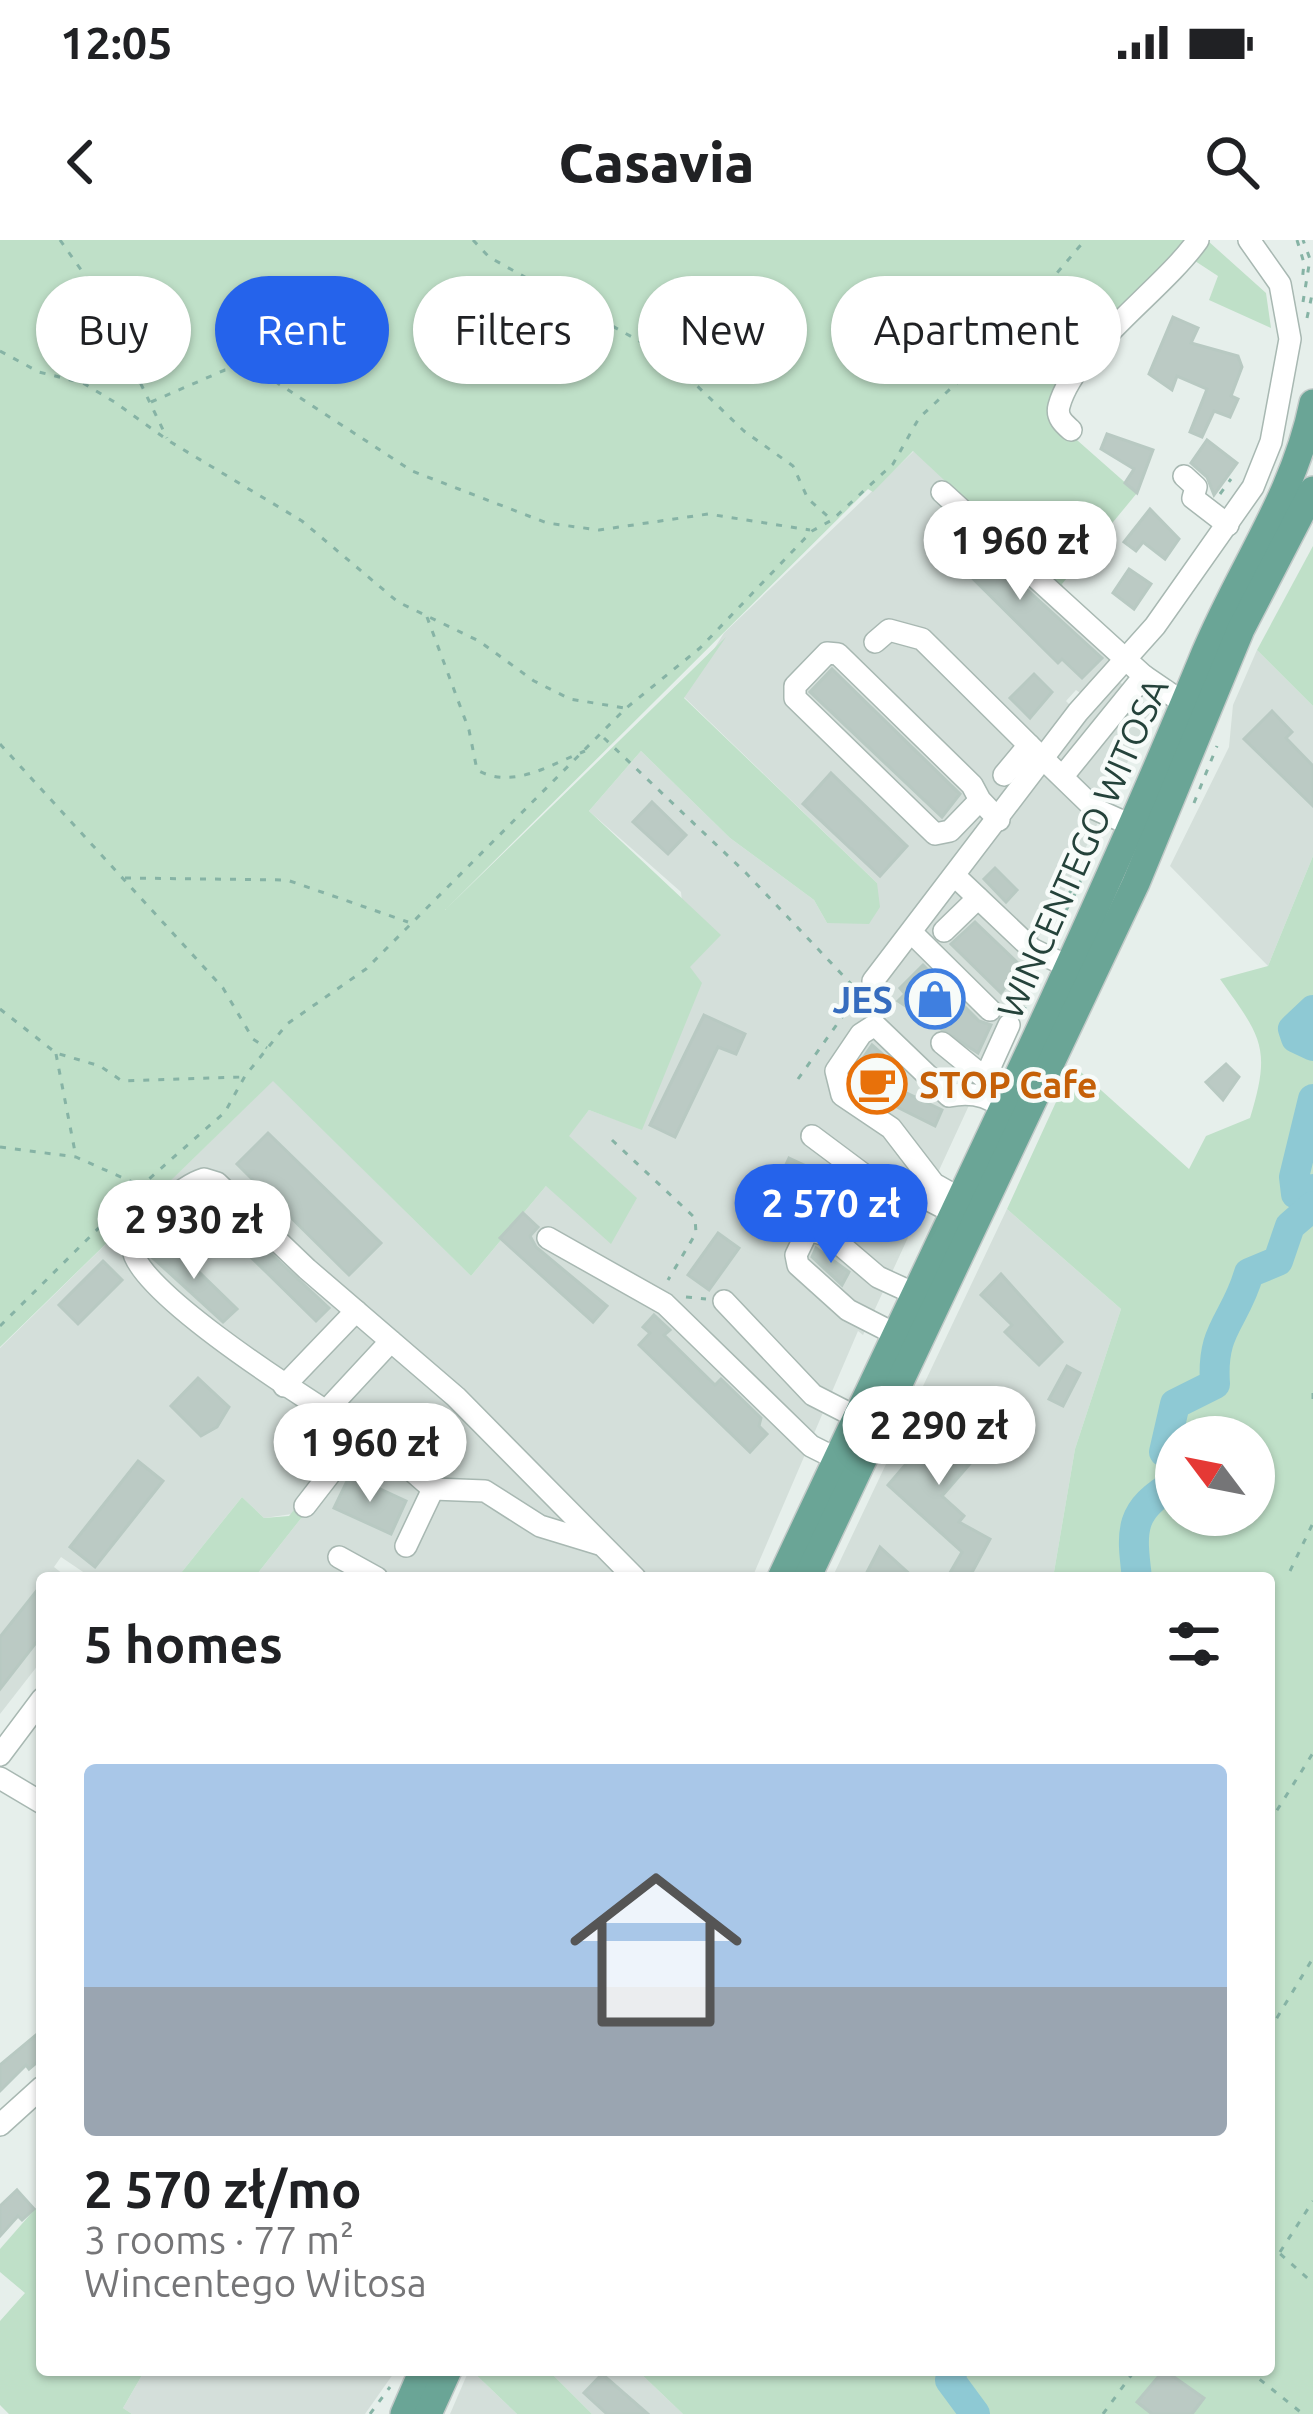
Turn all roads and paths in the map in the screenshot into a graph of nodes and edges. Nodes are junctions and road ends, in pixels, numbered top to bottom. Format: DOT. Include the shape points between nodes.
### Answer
graph roads {
  1 [pos="60,240"];
  2 [pos="472,240"];
  3 [pos="1085,240"];
  4 [pos="1198,240"];
  5 [pos="1249,240"];
  6 [pos="1300,240"];
  7 [pos="1313,274"];
  8 [pos="1313,285"];
  9 [pos="0,351"];
  10 [pos="152,402"];
  11 [pos="1313,404"];
  12 [pos="1071,430"];
  13 [pos="169,441"];
  14 [pos="1184,476"];
  15 [pos="1313,490"];
  16 [pos="942,492"];
  17 [pos="832,520"];
  18 [pos="1228,525"];
  19 [pos="812,531"];
  20 [pos="426,616"];
  21 [pos="874,642"];
  22 [pos="1126,655"];
  23 [pos="1144,676"];
  24 [pos="1185,704"];
  25 [pos="625,709"];
  26 [pos="602,736"];
  27 [pos="1219,740"];
  28 [pos="0,744"];
  29 [pos="589,749"];
  30 [pos="1037,751"];
  31 [pos="1004,775"];
  32 [pos="1063,776"];
  33 [pos="980,800"];
  34 [pos="1190,811"];
  35 [pos="999,820"];
  36 [pos="1133,826"];
  37 [pos="956,877"];
  38 [pos="123,878"];
  39 [pos="978,898"];
  40 [pos="1075,901"];
  41 [pos="410,923"];
  42 [pos="944,931"];
  43 [pos="914,934"];
  44 [pos="1032,948"];
  45 [pos="1071,968"];
  46 [pos="1010,981"];
  47 [pos="867,986"];
  48 [pos="1019,987"];
  49 [pos="0,1009"];
  50 [pos="990,1010"];
  51 [pos="1029,1010"];
  52 [pos="1010,1025"];
  53 [pos="942,1043"];
  54 [pos="267,1048"];
  55 [pos="56,1052"];
  56 [pos="245,1076"];
  57 [pos="798,1079"];
  58 [pos="999,1092"];
  59 [pos="812,1136"];
  60 [pos="612,1140"];
  61 [pos="0,1147"];
  62 [pos="1009,1156"];
  63 [pos="76,1157"];
  64 [pos="141,1186"];
  65 [pos="883,1189"];
  66 [pos="956,1205"];
  67 [pos="864,1230"];
  68 [pos="548,1238"];
  69 [pos="671,1289"];
  70 [pos="678,1294"];
  71 [pos="914,1294"];
  72 [pos="724,1300"];
  73 [pos="356,1311"];
  74 [pos="0,1326"];
  75 [pos="895,1334"];
  76 [pos="391,1340"];
  77 [pos="284,1386"];
  78 [pos="326,1411"];
  79 [pos="856,1417"];
  80 [pos="363,1431"];
  81 [pos="837,1459"];
  82 [pos="433,1489"];
  83 [pos="305,1506"];
  84 [pos="1313,1523"];
  85 [pos="599,1544"];
  86 [pos="406,1546"];
  87 [pos="339,1557"];
  88 [pos="1290,1571"];
  89 [pos="366,1572"];
  90 [pos="628,1572"];
  91 [pos="785,1572"];
  92 [pos="810,1572"];
  93 [pos="36,1707"];
  94 [pos="1313,1753"];
  95 [pos="0,1755"];
  96 [pos="0,1778"];
  97 [pos="36,1799"];
  98 [pos="1275,1813"];
  99 [pos="1313,1958"];
  100 [pos="1275,2021"];
  101 [pos="36,2092"];
  102 [pos="0,2125"];
  103 [pos="1313,2201"];
  104 [pos="1275,2248"];
  105 [pos="1280,2252"];
  106 [pos="1313,2283"];
  107 [pos="407,2376"];
  108 [pos="410,2376"];
  109 [pos="445,2376"];
  110 [pos="1131,2376"];
  111 [pos="1256,2376"];
  112 [pos="370,2414"];
  113 [pos="404,2414"];
  114 [pos="428,2414"];
  115 [pos="1103,2414"];
  116 [pos="1303,2414"];
  1 -- 10 [label="path" via="96,291"];
  2 -- 17 [label="path" via="666,356 794,466 808,499"];
  3 -- 17 [label="path" via="989,353 919,418 892,464"];
  4 -- 12 [label="street" via="1080,371 1059,406"];
  5 -- 18 [label="street" via="1280,284 1291,339 1264,466"];
  6 -- 7 [label="path"];
  6 -- 8 [label="path" via="1302,283"];
  9 -- 13 [label="path" via="83,383"];
  10 -- 13 [label="path"];
  10 -- 19 [label="path" via="226,370 254,368 412,471 547,524 599,530 708,514"];
  11 -- 24 [label="main road, WINCENTEGO WITOSA" via="1278,512"];
  13 -- 20 [label="path" via="302,521"];
  14 -- 18 [label="street" via="1196,487 1193,498"];
  15 -- 62 [label="main road, WINCENTEGO WITOSA" via="1230,651 1136,883"];
  16 -- 22 [label="street"];
  17 -- 19 [label="path"];
  18 -- 22 [label="street"];
  19 -- 25 [label="path" via="700,647"];
  20 -- 25 [label="path" via="570,699"];
  20 -- 29 [label="path" via="476,770 514,780"];
  21 -- 30 [label="street" via="889,630 919,637"];
  22 -- 23 [label="street"];
  22 -- 30 [label="street"];
  23 -- 24 [label="street"];
  23 -- 32 [label="street"];
  24 -- 36 [label="main road, WINCENTEGO WITOSA"];
  25 -- 26 [label="path"];
  26 -- 29 [label="path"];
  26 -- 47 [label="path" via="730,856 826,963"];
  27 -- 34 [label="path"];
  28 -- 38 [label="path"];
  29 -- 41 [label="path"];
  30 -- 31 [label="street"];
  30 -- 32 [label="street"];
  30 -- 35 [label="street"];
  32 -- 36 [label="street" via="1095,809"];
  33 -- 33 [label="street" via="838,654 827,653 795,686 795,698 935,834 950,831"];
  33 -- 35 [label="street"];
  35 -- 37 [label="street"];
  36 -- 45 [label="main road, WINCENTEGO WITOSA"];
  37 -- 39 [label="street"];
  37 -- 43 [label="street"];
  38 -- 41 [label="path" via="286,880"];
  38 -- 54 [label="path"];
  39 -- 42 [label="street"];
  39 -- 44 [label="street"];
  40 -- 44 [label="path" via="1069,893 1064,898"];
  41 -- 54 [label="path"];
  43 -- 47 [label="street"];
  43 -- 50 [label="street"];
  44 -- 45 [label="street"];
  44 -- 48 [label="path" via="1016,951 1030,965"];
  45 -- 58 [label="main road, WINCENTEGO WITOSA"];
  46 -- 48 [label="path"];
  47 -- 57 [label="path"];
  48 -- 51 [label="path" via="1013,1002"];
  49 -- 55 [label="path"];
  52 -- 58 [label="street"];
  53 -- 58 [label="street"];
  54 -- 56 [label="path"];
  55 -- 56 [label="path" via="122,1081"];
  55 -- 63 [label="path"];
  56 -- 64 [label="path" via="225,1112"];
  58 -- 62 [label="street"];
  58 -- 66 [label="main road, WINCENTEGO WITOSA"];
  58 -- 66 [label="street" via="949,1096 875,1025 836,1071 842,1095 891,1129"];
  59 -- 65 [label="street"];
  60 -- 69 [label="path" via="694,1217 696,1233 669,1275"];
  61 -- 63 [label="path"];
  62 -- 92 [label="main road, WINCENTEGO WITOSA"];
  63 -- 64 [label="path"];
  64 -- 74 [label="path"];
  65 -- 66 [label="street"];
  65 -- 67 [label="street"];
  66 -- 71 [label="main road, WINCENTEGO WITOSA"];
  68 -- 81 [label="street" via="665,1304 811,1445"];
  70 -- 72 [label="path"];
  71 -- 75 [label="main road, WINCENTEGO WITOSA"];
  71 -- 75 [label="street" via="830,1236 808,1230 798,1265 848,1310"];
  72 -- 79 [label="street" via="813,1394"];
  73 -- 76 [label="street"];
  73 -- 77 [label="street"];
  73 -- 77 [label="street" via="212,1180 190,1185 148,1226 134,1250 138,1266"];
  75 -- 79 [label="main road, WINCENTEGO WITOSA"];
  76 -- 78 [label="street"];
  76 -- 85 [label="street"];
  77 -- 78 [label="street"];
  78 -- 80 [label="street"];
  79 -- 81 [label="main road, WINCENTEGO WITOSA"];
  80 -- 82 [label="street"];
  80 -- 83 [label="street"];
  81 -- 91 [label="main road, WINCENTEGO WITOSA"];
  82 -- 85 [label="street" via="485,1491 540,1526"];
  82 -- 86 [label="street"];
  84 -- 88 [label="path"];
  85 -- 90 [label="street"];
  87 -- 89 [label="street"];
  93 -- 95 [label="street"];
  94 -- 98 [label="path"];
  96 -- 97 [label="street"];
  99 -- 100 [label="path"];
  101 -- 102 [label="street"];
  103 -- 105 [label="path"];
  104 -- 105 [label="path"];
  105 -- 106 [label="path"];
  107 -- 112 [label="path"];
  108 -- 113 [label="main road"];
  109 -- 114 [label="main road"];
  110 -- 115 [label="path"];
  111 -- 116 [label="path"];
}
